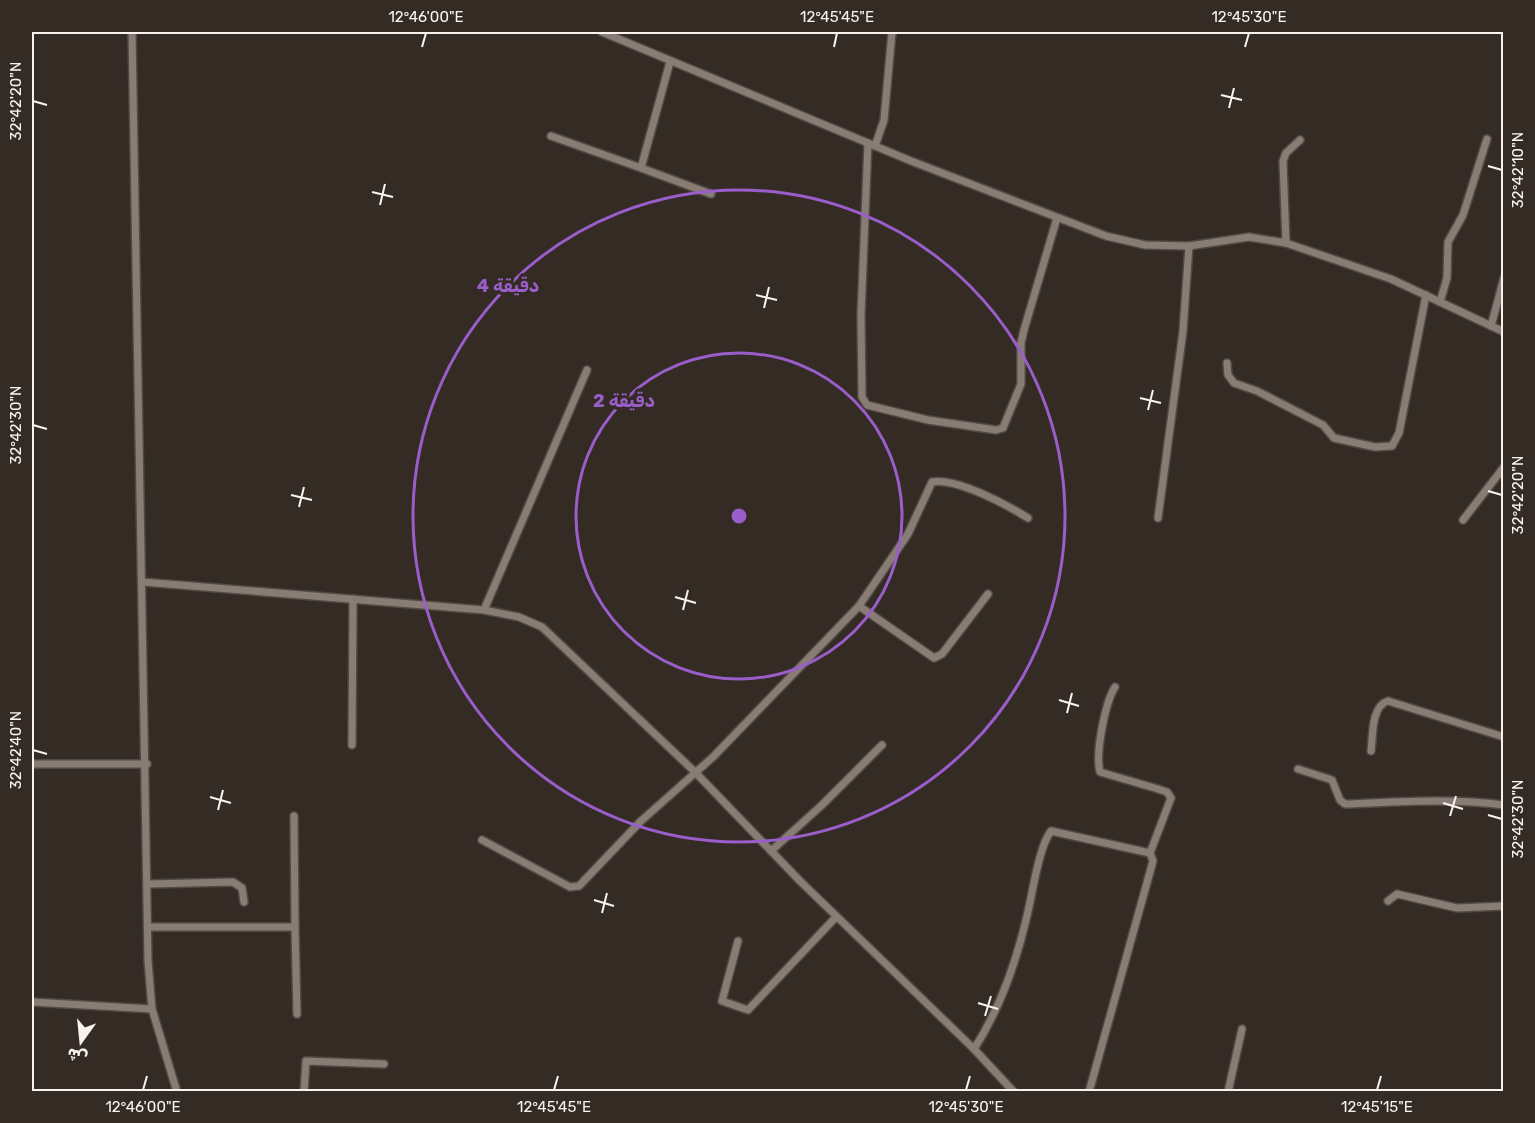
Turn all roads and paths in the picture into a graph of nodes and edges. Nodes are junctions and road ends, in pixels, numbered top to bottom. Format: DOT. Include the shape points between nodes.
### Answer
graph roads {
  1 [pos="132,32"];
  2 [pos="602,32"];
  3 [pos="892,32"];
  4 [pos="670,62"];
  5 [pos="551,136"];
  6 [pos="1487,139"];
  7 [pos="1300,140"];
  8 [pos="872,145"];
  9 [pos="641,168"];
  10 [pos="711,194"];
  11 [pos="1057,218"];
  12 [pos="1286,243"];
  13 [pos="1189,246"];
  14 [pos="1503,278"];
  15 [pos="1425,295"];
  16 [pos="1440,302"];
  17 [pos="1491,326"];
  18 [pos="1503,332"];
  19 [pos="1227,363"];
  20 [pos="587,370"];
  21 [pos="1503,467"];
  22 [pos="1028,518"];
  23 [pos="1158,518"];
  24 [pos="1463,520"];
  25 [pos="143,582"];
  26 [pos="988,594"];
  27 [pos="353,599"];
  28 [pos="859,606"];
  29 [pos="484,610"];
  30 [pos="1115,687"];
  31 [pos="1503,737"];
  32 [pos="882,745"];
  33 [pos="352,746"];
  34 [pos="1371,751"];
  35 [pos="32,764"];
  36 [pos="147,764"];
  37 [pos="1298,769"];
  38 [pos="694,772"];
  39 [pos="1503,805"];
  40 [pos="294,816"];
  41 [pos="482,840"];
  42 [pos="771,851"];
  43 [pos="1150,853"];
  44 [pos="148,884"];
  45 [pos="244,902"];
  46 [pos="1388,902"];
  47 [pos="1503,906"];
  48 [pos="836,917"];
  49 [pos="148,927"];
  50 [pos="295,927"];
  51 [pos="738,942"];
  52 [pos="32,1002"];
  53 [pos="152,1009"];
  54 [pos="297,1014"];
  55 [pos="1242,1029"];
  56 [pos="974,1049"];
  57 [pos="384,1064"];
  58 [pos="177,1092"];
  59 [pos="304,1092"];
  60 [pos="1014,1092"];
  61 [pos="1089,1092"];
  62 [pos="1228,1092"];
  1 -- 25 [label="street"];
  2 -- 4 [label="street"];
  3 -- 8 [label="street" via="884,120"];
  4 -- 8 [label="street"];
  4 -- 9 [label="street"];
  5 -- 9 [label="street"];
  6 -- 16 [label="street" via="1463,215 1448,242 1447,278"];
  7 -- 12 [label="street" via="1283,161"];
  8 -- 11 [label="street"];
  8 -- 11 [label="street" via="861,315 862,397 867,405 928,420 1003,428 1022,384 1022,337"];
  9 -- 10 [label="street"];
  11 -- 13 [label="street" via="1145,246"];
  12 -- 13 [label="street" via="1249,237"];
  12 -- 15 [label="street"];
  13 -- 23 [label="street" via="1183,332"];
  14 -- 17 [label="street"];
  15 -- 16 [label="street"];
  15 -- 19 [label="street" via="1399,433 1392,446 1375,447 1334,438 1323,425 1234,383 1228,375"];
  16 -- 17 [label="street"];
  17 -- 18 [label="street"];
  20 -- 29 [label="street"];
  21 -- 24 [label="street"];
  22 -- 28 [label="street" via="954,484 932,482 908,534"];
  25 -- 27 [label="street"];
  25 -- 36 [label="street"];
  26 -- 28 [label="street" via="942,654 934,658"];
  27 -- 29 [label="street"];
  27 -- 33 [label="street"];
  28 -- 38 [label="street"];
  29 -- 38 [label="street" via="519,617 542,627"];
  30 -- 43 [label="street" via="1108,706 1099,769 1105,775 1170,796"];
  31 -- 34 [label="street" via="1388,701 1378,707"];
  32 -- 42 [label="street"];
  35 -- 36 [label="street"];
  36 -- 44 [label="street"];
  37 -- 39 [label="street" via="1332,780 1345,804 1415,799"];
  38 -- 41 [label="street" via="575,888"];
  38 -- 42 [label="street"];
  40 -- 50 [label="street"];
  42 -- 48 [label="street"];
  43 -- 56 [label="street" via="1051,831 1011,972 996,1011"];
  43 -- 61 [label="street" via="1152,861"];
  44 -- 45 [label="street" via="233,882 242,888"];
  44 -- 49 [label="street"];
  46 -- 47 [label="street" via="1394,894 1402,894 1457,908"];
  48 -- 51 [label="street" via="748,1010 722,1000"];
  48 -- 56 [label="street"];
  49 -- 50 [label="street"];
  49 -- 53 [label="street"];
  50 -- 54 [label="street"];
  52 -- 53 [label="street"];
  53 -- 58 [label="street"];
  55 -- 62 [label="street"];
  56 -- 60 [label="street"];
  57 -- 59 [label="street" via="306,1061"];
}
